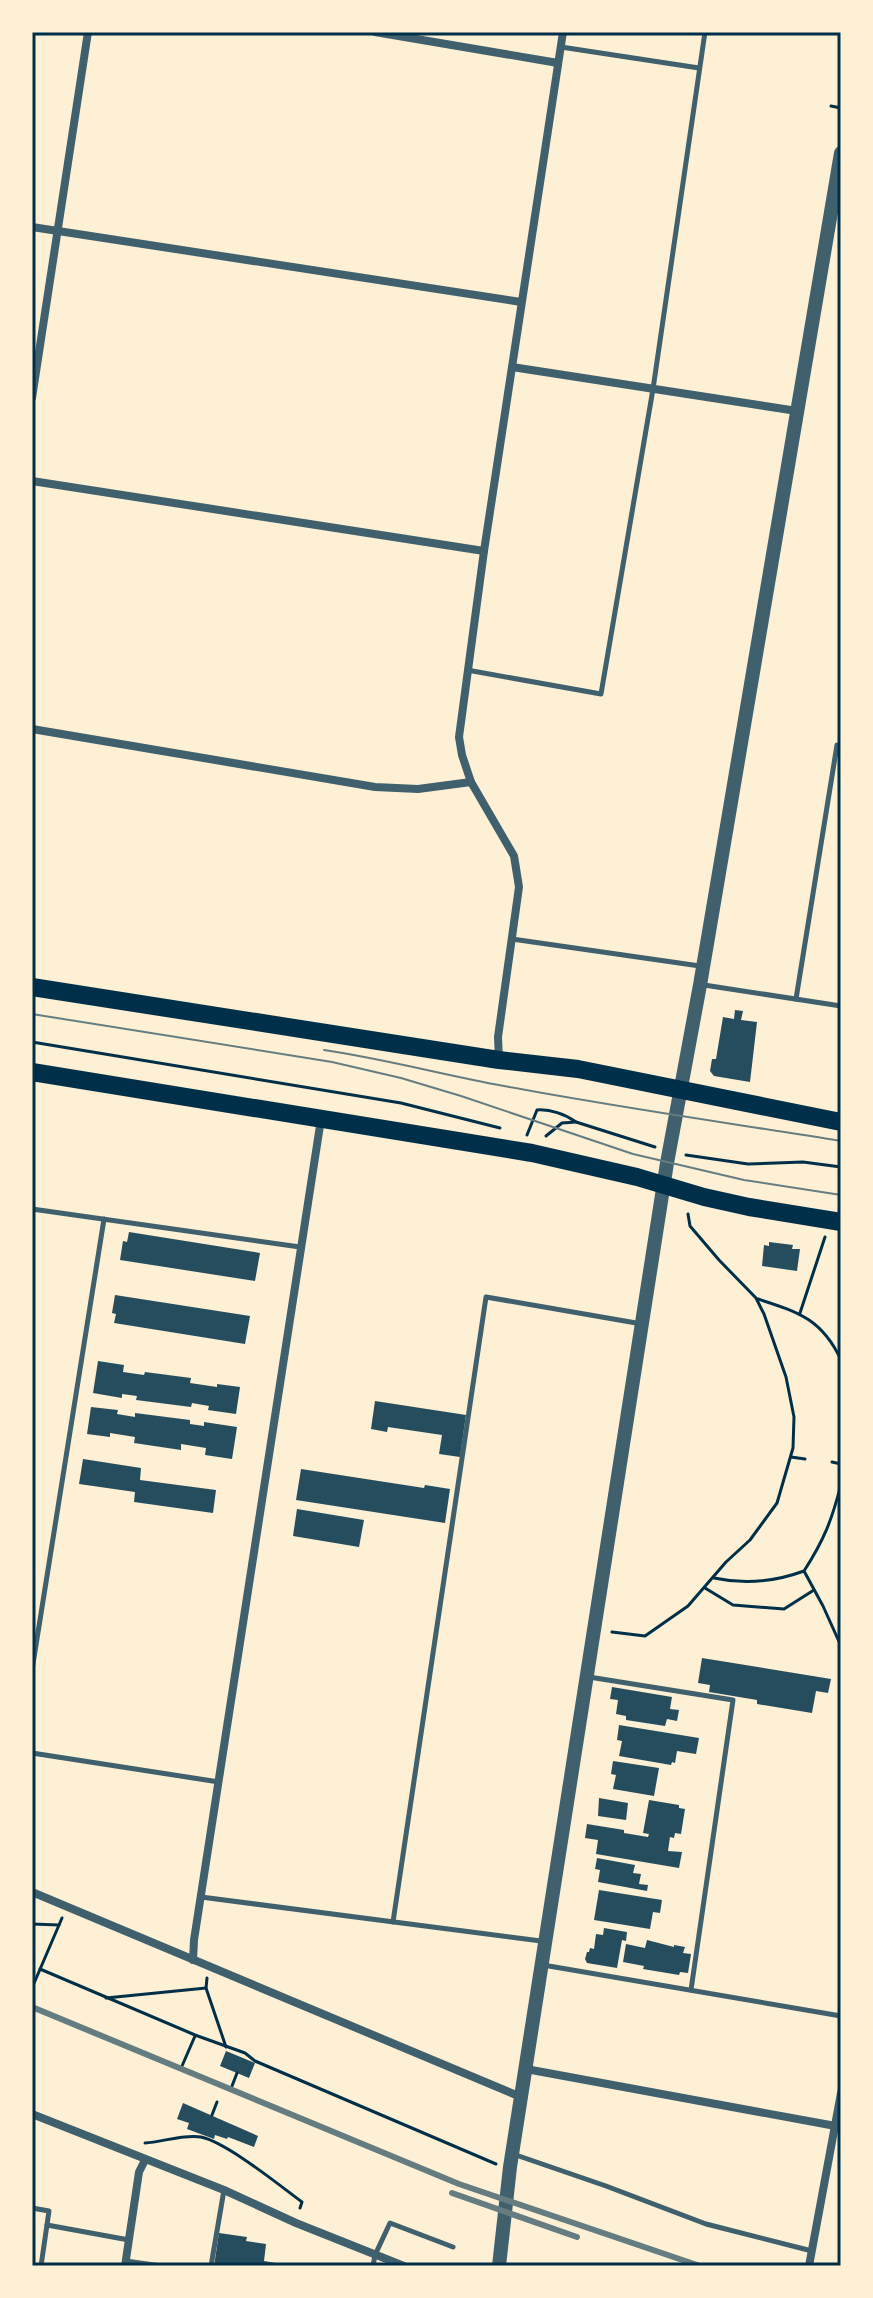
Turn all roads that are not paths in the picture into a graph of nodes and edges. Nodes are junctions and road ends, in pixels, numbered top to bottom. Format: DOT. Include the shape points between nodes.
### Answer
graph roads {
  1 [pos="88,32"];
  2 [pos="375,32"];
  3 [pos="563,32"];
  4 [pos="705,32"];
  5 [pos="561,47"];
  6 [pos="558,63"];
  7 [pos="699,68"];
  8 [pos="841,155"];
  9 [pos="32,227"];
  10 [pos="59,231"];
  11 [pos="521,302"];
  12 [pos="512,367"];
  13 [pos="653,389"];
  14 [pos="32,398"];
  15 [pos="797,411"];
  16 [pos="32,481"];
  17 [pos="484,551"];
  18 [pos="467,670"];
  19 [pos="32,729"];
  20 [pos="837,745"];
  21 [pos="471,782"];
  22 [pos="511,938"];
  23 [pos="703,967"];
  24 [pos="700,985"];
  25 [pos="32,987"];
  26 [pos="796,999"];
  27 [pos="841,1006"];
  28 [pos="499,1060"];
  29 [pos="32,1072"];
  30 [pos="681,1090"];
  31 [pos="321,1118"];
  32 [pos="841,1122"];
  33 [pos="664,1186"];
  34 [pos="32,1209"];
  35 [pos="104,1219"];
  36 [pos="841,1222"];
  37 [pos="301,1247"];
  38 [pos="643,1324"];
  39 [pos="32,1670"];
  40 [pos="588,1677"];
  41 [pos="32,1753"];
  42 [pos="219,1782"];
  43 [pos="32,1892"];
  44 [pos="201,1897"];
  45 [pos="393,1922"];
  46 [pos="546,1941"];
  47 [pos="193,1960"];
  48 [pos="542,1965"];
  49 [pos="691,1990"];
  50 [pos="841,2016"];
  51 [pos="526,2069"];
  52 [pos="841,2093"];
  53 [pos="521,2097"];
  54 [pos="32,2114"];
  55 [pos="838,2126"];
  56 [pos="145,2160"];
  57 [pos="511,2160"];
  58 [pos="224,2190"];
  59 [pos="32,2208"];
  60 [pos="47,2225"];
  61 [pos="129,2240"];
  62 [pos="453,2247"];
  63 [pos="812,2251"];
  64 [pos="375,2255"];
  65 [pos="125,2263"];
  66 [pos="41,2266"];
  67 [pos="161,2266"];
  68 [pos="211,2266"];
  69 [pos="373,2266"];
  70 [pos="404,2266"];
  71 [pos="499,2266"];
  72 [pos="809,2266"];
  1 -- 10 [label="street"];
  2 -- 6 [label="street"];
  3 -- 5 [label="street"];
  4 -- 7 [label="lane"];
  5 -- 6 [label="street"];
  5 -- 7 [label="lane"];
  6 -- 11 [label="street"];
  7 -- 13 [label="lane"];
  8 -- 15 [label="street"];
  9 -- 10 [label="street"];
  10 -- 11 [label="street"];
  10 -- 14 [label="street"];
  11 -- 12 [label="street"];
  12 -- 13 [label="street"];
  12 -- 17 [label="street"];
  13 -- 15 [label="street"];
  13 -- 18 [label="lane" via="601,694"];
  15 -- 23 [label="street"];
  16 -- 17 [label="street"];
  17 -- 18 [label="street"];
  18 -- 21 [label="street" via="459,737"];
  19 -- 21 [label="street" via="375,787 418,789"];
  20 -- 26 [label="lane"];
  21 -- 22 [label="street" via="514,856 519,887"];
  22 -- 23 [label="lane"];
  22 -- 28 [label="street"];
  23 -- 24 [label="street"];
  24 -- 26 [label="lane"];
  24 -- 30 [label="street"];
  25 -- 28 [label="highway"];
  26 -- 27 [label="lane"];
  28 -- 30 [label="highway"];
  29 -- 31 [label="highway"];
  30 -- 32 [label="highway"];
  30 -- 33 [label="street"];
  31 -- 33 [label="highway" via="563,1159"];
  31 -- 37 [label="street"];
  33 -- 36 [label="highway"];
  33 -- 38 [label="street"];
  34 -- 35 [label="lane"];
  35 -- 37 [label="lane"];
  35 -- 39 [label="lane"];
  37 -- 42 [label="street"];
  38 -- 40 [label="street"];
  38 -- 45 [label="lane" via="486,1297"];
  40 -- 46 [label="street"];
  40 -- 49 [label="lane" via="733,1700"];
  41 -- 42 [label="lane"];
  42 -- 44 [label="street"];
  43 -- 47 [label="street"];
  44 -- 45 [label="lane"];
  44 -- 47 [label="street"];
  45 -- 46 [label="lane"];
  46 -- 48 [label="street"];
  47 -- 53 [label="street"];
  48 -- 49 [label="lane"];
  48 -- 51 [label="street"];
  49 -- 50 [label="lane"];
  51 -- 53 [label="street"];
  51 -- 55 [label="street"];
  52 -- 55 [label="street"];
  53 -- 57 [label="street"];
  54 -- 56 [label="street"];
  55 -- 63 [label="street"];
  56 -- 58 [label="street"];
  56 -- 61 [label="street"];
  57 -- 63 [label="lane" via="606,2186 706,2224"];
  57 -- 71 [label="street"];
  58 -- 64 [label="street"];
  58 -- 68 [label="lane"];
  59 -- 60 [label="lane" via="49,2211"];
  60 -- 61 [label="lane"];
  60 -- 66 [label="lane"];
  61 -- 65 [label="street"];
  62 -- 64 [label="lane" via="390,2223"];
  63 -- 72 [label="street"];
  64 -- 69 [label="lane"];
  64 -- 70 [label="street"];
  65 -- 67 [label="lane"];
}
